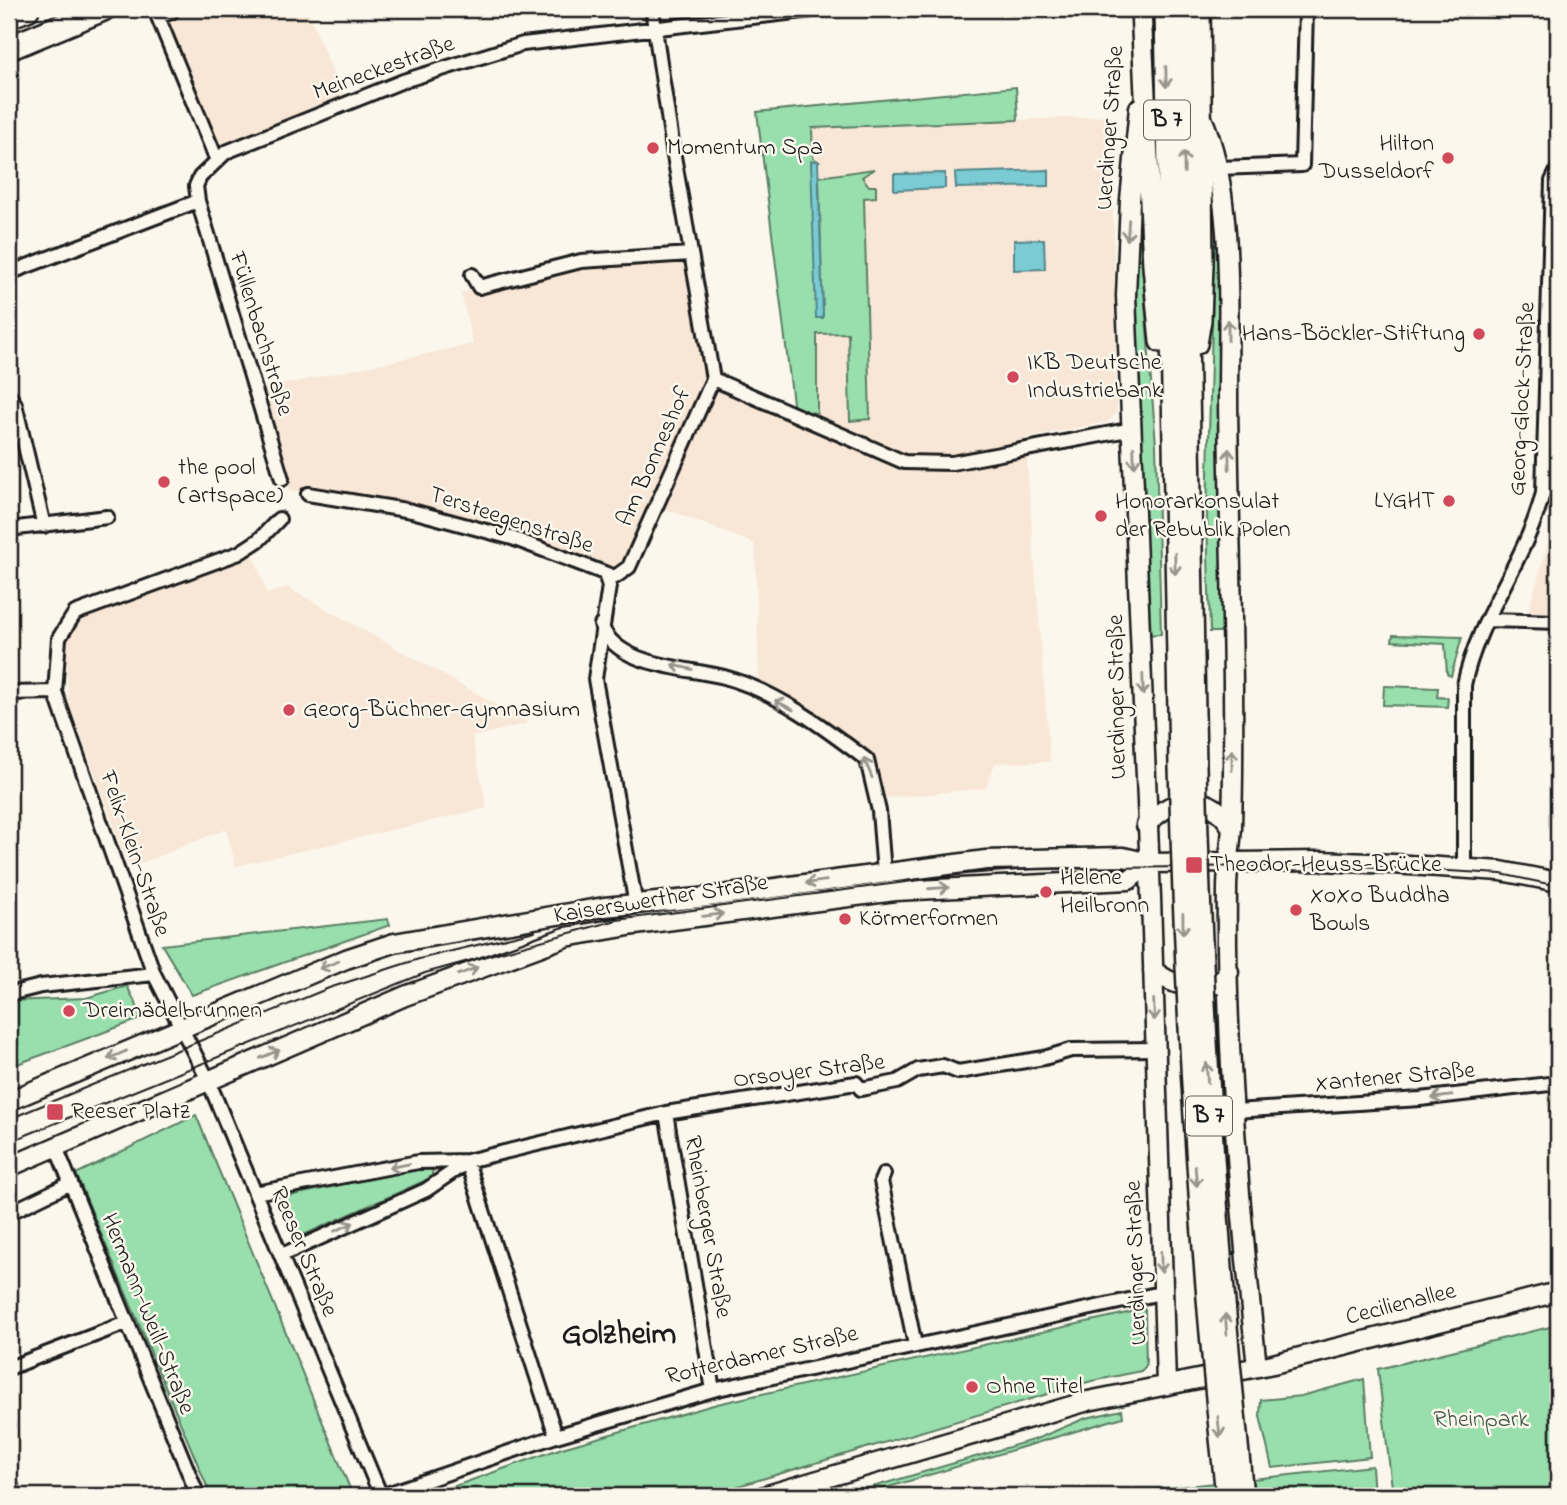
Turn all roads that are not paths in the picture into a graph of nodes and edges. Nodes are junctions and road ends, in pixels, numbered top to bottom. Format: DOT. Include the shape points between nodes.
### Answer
graph roads {
  1 [pos="27,9"];
  2 [pos="103,9"];
  3 [pos="652,9"];
  4 [pos="821,9"];
  5 [pos="1141,9"];
  6 [pos="1165,9"];
  7 [pos="1182,9"];
  8 [pos="1200,9"];
  9 [pos="1306,9"];
  10 [pos="171,12"];
  11 [pos="9,16"];
  12 [pos="654,27"];
  13 [pos="9,48"];
  14 [pos="1142,77"];
  15 [pos="1201,116"];
  16 [pos="216,158"];
  17 [pos="1218,169"];
  18 [pos="1558,169"];
  19 [pos="198,201"];
  20 [pos="691,254"];
  21 [pos="9,273"];
  22 [pos="472,275"];
  23 [pos="713,379"];
  24 [pos="1189,386"];
  25 [pos="9,395"];
  26 [pos="1172,422"];
  27 [pos="1133,429"];
  28 [pos="282,479"];
  29 [pos="308,494"];
  30 [pos="107,517"];
  31 [pos="279,519"];
  32 [pos="44,526"];
  33 [pos="9,529"];
  34 [pos="605,574"];
  35 [pos="1488,620"];
  36 [pos="1558,622"];
  37 [pos="601,625"];
  38 [pos="55,692"];
  39 [pos="9,693"];
  40 [pos="1188,766"];
  41 [pos="1146,825"];
  42 [pos="1231,828"];
  43 [pos="1229,862"];
  44 [pos="1149,863"];
  45 [pos="1464,868"];
  46 [pos="884,873"];
  47 [pos="1558,882"];
  48 [pos="636,905"];
  49 [pos="1153,971"];
  50 [pos="1229,972"];
  51 [pos="154,974"];
  52 [pos="9,994"];
  53 [pos="179,1027"];
  54 [pos="1156,1049"];
  55 [pos="208,1080"];
  56 [pos="1558,1083"];
  57 [pos="9,1101"];
  58 [pos="1235,1111"];
  59 [pos="666,1113"];
  60 [pos="56,1147"];
  61 [pos="467,1161"];
  62 [pos="9,1167"];
  63 [pos="884,1174"];
  64 [pos="71,1182"];
  65 [pos="255,1193"];
  66 [pos="9,1213"];
  67 [pos="282,1255"];
  68 [pos="1558,1292"];
  69 [pos="1161,1293"];
  70 [pos="126,1323"];
  71 [pos="915,1345"];
  72 [pos="1257,1367"];
  73 [pos="9,1368"];
  74 [pos="1166,1384"];
  75 [pos="713,1390"];
  76 [pos="556,1436"];
  77 [pos="1232,1466"];
  78 [pos="9,1480"];
  79 [pos="15,1496"];
  80 [pos="198,1496"];
  81 [pos="381,1496"];
  82 [pos="764,1496"];
  83 [pos="1226,1496"];
  84 [pos="1243,1496"];
  1 -- 11 [label="highway"];
  2 -- 13 [label="highway"];
  3 -- 12 [label="street, Am Bonneshof"];
  4 -- 12 [label="street, Meineckestraße"];
  5 -- 14 [label="main road, Uerdinger Straße"];
  6 -- 26 [label="main road, B 7, one-way"];
  24 -- 7 [label="main road, B 7, one-way"];
  8 -- 15 [label="main road"];
  9 -- 17 [label="street" via="1302,165"];
  10 -- 16 [label="street" via="158,18"];
  12 -- 16 [label="street, Meineckestraße" via="523,44 403,81"];
  12 -- 20 [label="street, Am Bonneshof"];
  14 -- 26 [label="main road" via="1153,266"];
  14 -- 27 [label="street, Uerdinger Straße, one-way" via="1126,257"];
  15 -- 17 [label="street" via="1214,143"];
  15 -- 24 [label="main road" via="1201,320"];
  16 -- 19 [label="street, Meineckestraße" via="196,186"];
  42 -- 17 [label="street, one-way" via="1228,303"];
  18 -- 35 [label="street, Georg-Glock-Straße" via="1552,181 1544,493 1528,542"];
  19 -- 21 [label="street"];
  19 -- 28 [label="street, Füllenbachstraße"];
  20 -- 22 [label="street" via="581,261 479,287"];
  20 -- 23 [label="street, Am Bonneshof"];
  23 -- 27 [label="street" via="918,464 952,463"];
  23 -- 34 [label="street, Am Bonneshof" via="629,567 619,576"];
  24 -- 40 [label="main road, B 7"];
  25 -- 32 [label="street"];
  26 -- 40 [label="main road, B 7, one-way"];
  27 -- 41 [label="street, Uerdinger Straße, one-way"];
  29 -- 34 [label="street, Tersteegenstraße" via="412,511 512,538"];
  30 -- 32 [label="street"];
  31 -- 38 [label="street" via="239,553 75,613 59,638"];
  32 -- 33 [label="street"];
  34 -- 37 [label="street, Tersteegenstraße" via="609,586"];
  35 -- 36 [label="street"];
  35 -- 45 [label="street, Georg-Glock-Straße" via="1479,632 1464,685"];
  46 -- 37 [label="street, one-way" via="879,811 867,760 786,705 727,678 625,654 608,640"];
  37 -- 48 [label="street, Tersteegenstraße" via="595,679"];
  38 -- 39 [label="street"];
  38 -- 51 [label="street, Felix-Klein-Straße"];
  40 -- 77 [label="main road, B 7, bridge"];
  41 -- 42 [label="street" via="1169,806 1197,800 1215,808"];
  41 -- 44 [label="street, Uerdinger Straße"];
  42 -- 43 [label="street"];
  43 -- 44 [label="street, Kaiserswerther Straße"];
  43 -- 45 [label="street, Kaiserswerther Straße"];
  43 -- 50 [label="street"];
  44 -- 46 [label="street, Kaiserswerther Straße" via="1123,857 1004,858"];
  44 -- 49 [label="street, Uerdinger Straße"];
  55 -- 44 [label="street, Kaiserswerther Straße, one-way" via="405,996 566,937 895,891 1129,880"];
  45 -- 47 [label="street, Kaiserswerther Straße"];
  46 -- 48 [label="street, Kaiserswerther Straße, one-way"];
  48 -- 53 [label="street, Kaiserswerther Straße, one-way" via="394,943"];
  49 -- 50 [label="street" via="1178,986 1219,984"];
  49 -- 54 [label="street, Uerdinger Straße, one-way"];
  50 -- 58 [label="street"];
  51 -- 52 [label="street" via="41,986"];
  51 -- 53 [label="street, Felix-Klein-Straße"];
  53 -- 55 [label="street, Reeser Straße"];
  53 -- 57 [label="street, Kaiserswerther Straße, one-way"];
  54 -- 59 [label="street, Orsoyer Straße" via="1071,1050 958,1072 939,1067 918,1070 897,1082 861,1088 856,1083"];
  54 -- 69 [label="street, Uerdinger Straße, one-way"];
  55 -- 60 [label="street, Kaiserswerther Straße"];
  55 -- 65 [label="street, Reeser Straße"];
  56 -- 58 [label="street, Xantener Straße, one-way" via="1420,1099"];
  58 -- 72 [label="street"];
  59 -- 61 [label="street, Orsoyer Straße"];
  59 -- 75 [label="street, Rheinberger Straße"];
  60 -- 62 [label="street, Kaiserswerther Straße"];
  60 -- 64 [label="street, Hermann-Weill-Straße"];
  61 -- 65 [label="street, Orsoyer Straße, one-way" via="418,1162"];
  67 -- 61 [label="street, Orsoyer Straße, one-way" via="426,1190"];
  61 -- 76 [label="street"];
  63 -- 71 [label="street" via="881,1181"];
  64 -- 66 [label="street"];
  64 -- 70 [label="street, Hermann-Weill-Straße"];
  65 -- 67 [label="street, Reeser Straße"];
  67 -- 81 [label="street, Reeser Straße"];
  68 -- 72 [label="street, Cecilienallee"];
  69 -- 71 [label="street, Rotterdamer Straße"];
  69 -- 74 [label="street, Uerdinger Straße"];
  70 -- 73 [label="street"];
  70 -- 80 [label="street, Hermann-Weill-Straße"];
  71 -- 75 [label="street, Rotterdamer Straße"];
  72 -- 74 [label="street"];
  74 -- 82 [label="street" via="1035,1415"];
  75 -- 76 [label="street, Rotterdamer Straße"];
  76 -- 81 [label="street, Rotterdamer Straße"];
  77 -- 83 [label="main road, B 7"];
  77 -- 84 [label="main road, B 7"];
  78 -- 79 [label="street"];
}
